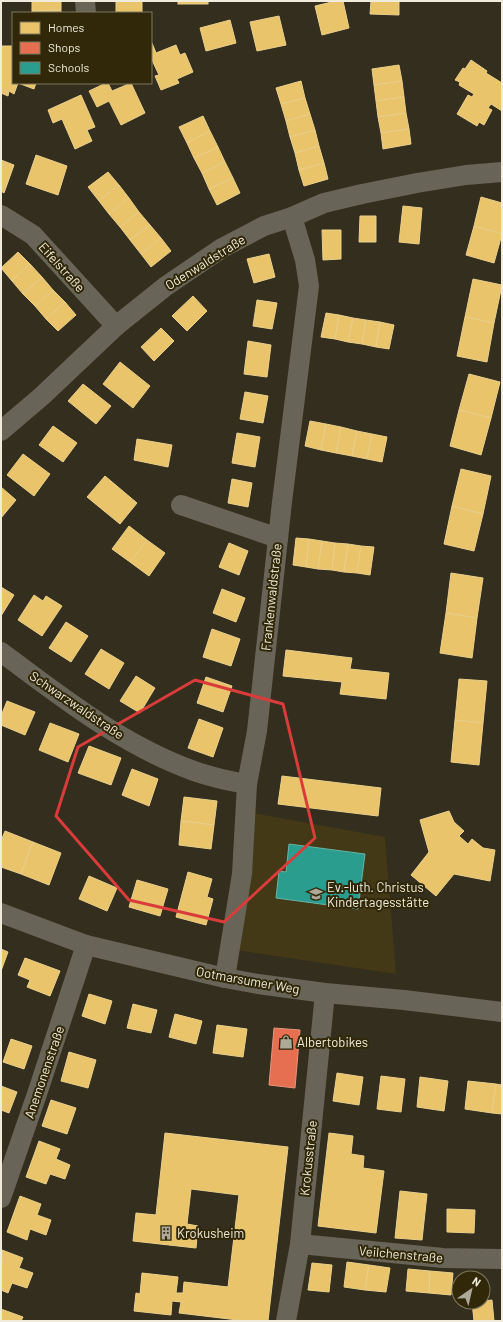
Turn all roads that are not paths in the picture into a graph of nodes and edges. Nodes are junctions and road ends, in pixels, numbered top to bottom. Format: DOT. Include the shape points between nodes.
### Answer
graph roads {
  1 [pos="85,1"];
  2 [pos="86,12"];
  3 [pos="502,172"];
  4 [pos="1,215"];
  5 [pos="292,217"];
  6 [pos="116,326"];
  7 [pos="1,432"];
  8 [pos="181,505"];
  9 [pos="278,538"];
  10 [pos="1,652"];
  11 [pos="247,784"];
  12 [pos="1,913"];
  13 [pos="86,945"];
  14 [pos="225,978"];
  15 [pos="325,994"];
  16 [pos="502,1012"];
  17 [pos="1,1198"];
  18 [pos="300,1244"];
  19 [pos="502,1259"];
  20 [pos="286,1321"];
  1 -- 2 [label="street"];
  3 -- 5 [label="street, Odenwaldstraße" via="445,178 362,194 324,203"];
  4 -- 6 [label="street, Eifelstraße" via="33,236"];
  5 -- 6 [label="street, Odenwaldstraße" via="264,226 222,248 166,286"];
  5 -- 9 [label="street, Frankenwaldstraße" via="305,260 309,286"];
  6 -- 7 [label="street, Odenwaldstraße"];
  8 -- 9 [label="street"];
  9 -- 11 [label="street, Frankenwaldstraße" via="257,731"];
  10 -- 11 [label="street, Schwarzwaldstraße" via="101,725 160,757 194,771"];
  11 -- 14 [label="street, Frankenwaldstraße" via="242,874"];
  12 -- 13 [label="street, Ootmarsumer Weg"];
  13 -- 14 [label="street, Ootmarsumer Weg"];
  13 -- 17 [label="street, Anemonenstraße"];
  14 -- 15 [label="street, Ootmarsumer Weg"];
  15 -- 16 [label="street, Ootmarsumer Weg" via="404,1000"];
  15 -- 18 [label="street, Krokusstraße"];
  18 -- 19 [label="street, Veilchenstraße" via="443,1258"];
  18 -- 20 [label="street, Krokusstraße"];
}
